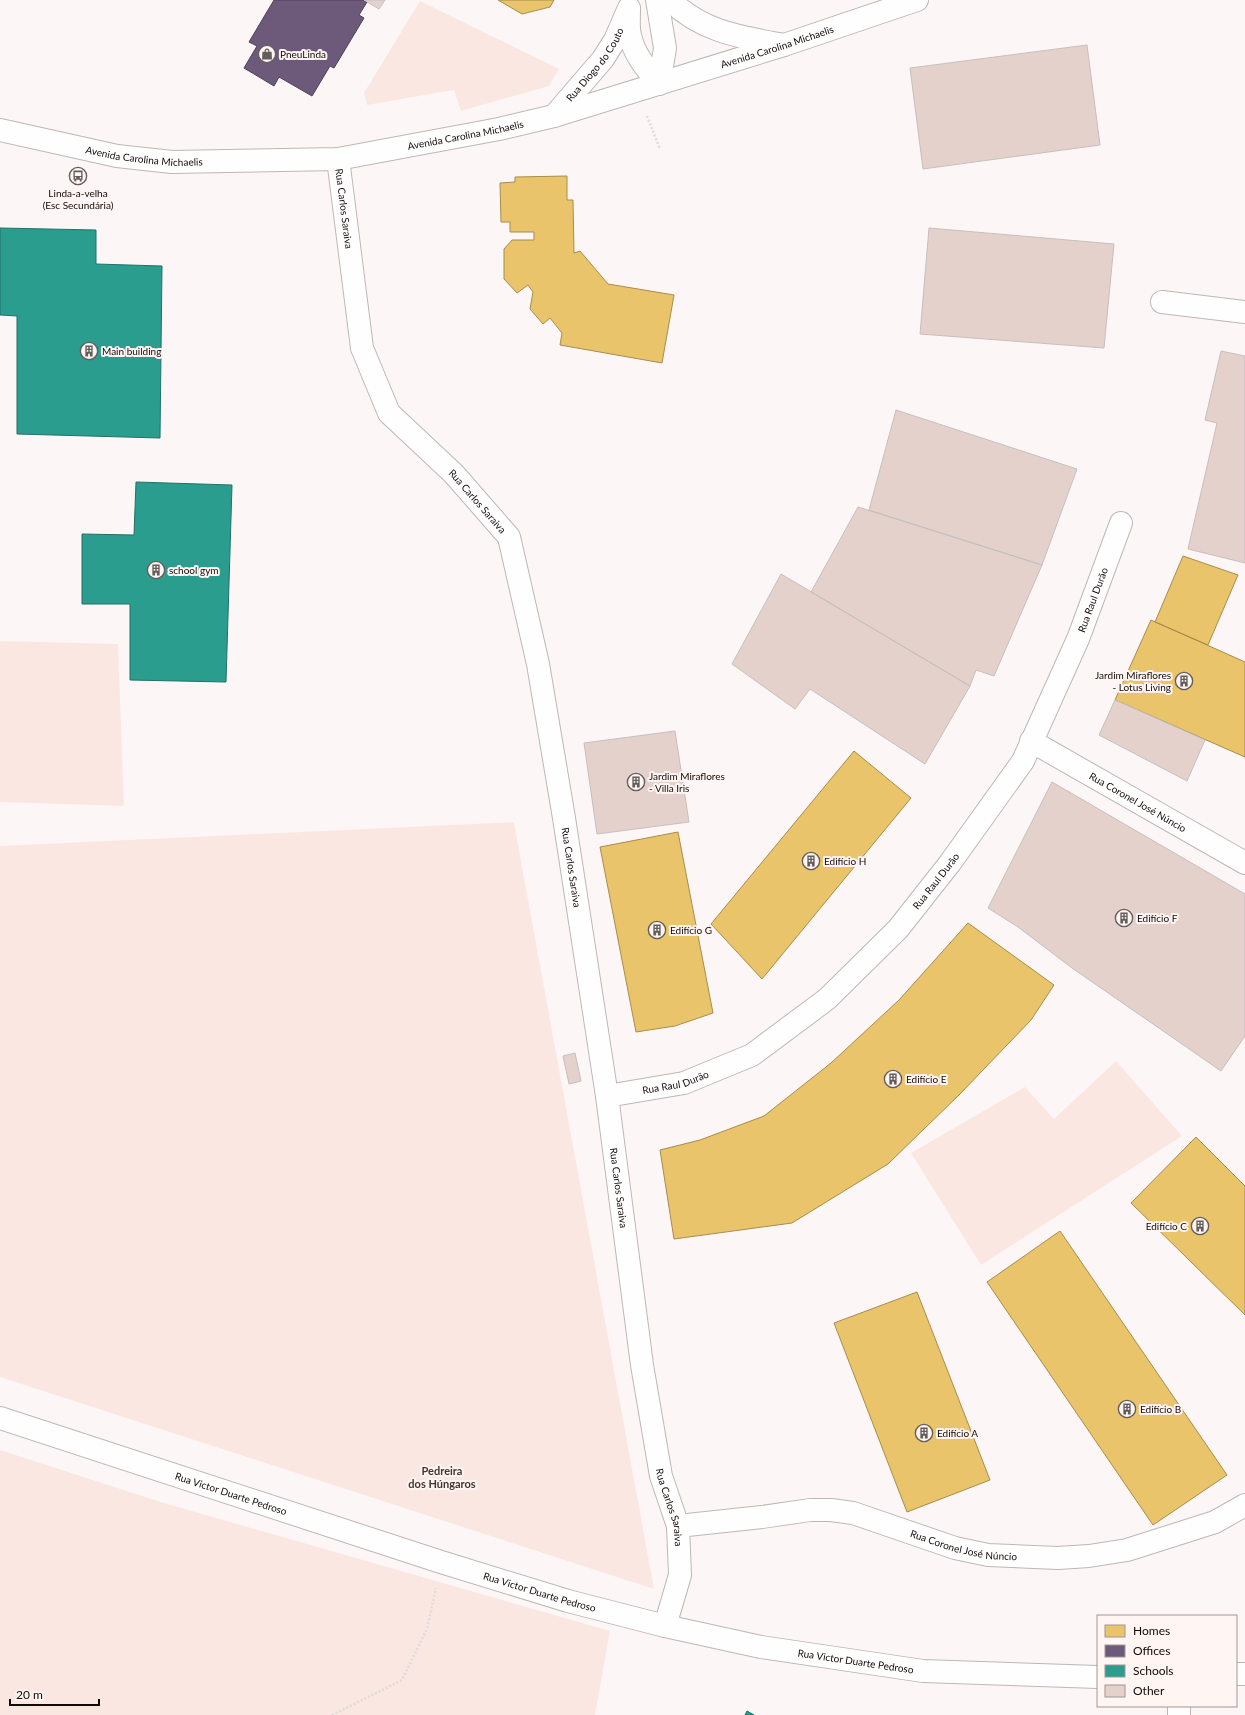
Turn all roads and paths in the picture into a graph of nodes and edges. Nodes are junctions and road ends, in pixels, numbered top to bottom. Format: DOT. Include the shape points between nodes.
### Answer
graph roads {
  1 [pos="657,0"];
  2 [pos="670,0"];
  3 [pos="917,0"];
  4 [pos="630,4"];
  5 [pos="784,45"];
  6 [pos="659,84"];
  7 [pos="638,90"];
  8 [pos="554,116"];
  9 [pos="0,130"];
  10 [pos="660,149"];
  11 [pos="338,159"];
  12 [pos="1162,302"];
  13 [pos="1245,312"];
  14 [pos="1121,523"];
  15 [pos="1032,742"];
  16 [pos="1245,863"];
  17 [pos="607,1096"];
  18 [pos="0,1418"];
  19 [pos="1245,1505"];
  20 [pos="678,1526"];
  21 [pos="441,1562"];
  22 [pos="665,1626"];
  23 [pos="1097,1676"];
  24 [pos="332,1715"];
  1 -- 6 [label="street" via="665,48"];
  2 -- 5 [label="street" via="703,25 740,37"];
  3 -- 5 [label="street, Avenida Carolina Michaelis"];
  4 -- 6 [label="street, Rua Diogo do Couto" via="629,35 634,50"];
  4 -- 8 [label="street, Rua Diogo do Couto" via="615,40 603,59"];
  5 -- 6 [label="street, Avenida Carolina Michaelis"];
  6 -- 7 [label="street, Avenida Carolina Michaelis"];
  7 -- 8 [label="street, Avenida Carolina Michaelis"];
  7 -- 10 [label="path"];
  8 -- 11 [label="street, Avenida Carolina Michaelis" via="499,129"];
  9 -- 11 [label="street, Avenida Carolina Michaelis" via="117,156 172,162"];
  11 -- 17 [label="street, Rua Carlos Saraiva" via="362,348 389,413 454,474 509,536 538,664"];
  12 -- 13 [label="street"];
  14 -- 15 [label="street, Rua Raul Durão" via="1078,639"];
  15 -- 16 [label="street, Rua Coronel José Núncio"];
  15 -- 17 [label="street, Rua Raul Durão" via="1023,761 898,929 827,999 752,1055 684,1083"];
  17 -- 20 [label="street, Rua Carlos Saraiva" via="645,1380 661,1476"];
  18 -- 21 [label="street, Rua Victor Duarte Pedroso"];
  19 -- 20 [label="street, Rua Coronel José Núncio" via="1214,1522 1127,1550 1058,1558 988,1555 955,1548 854,1514 831,1510 810,1510"];
  20 -- 22 [label="street, Rua Carlos Saraiva" via="680,1575"];
  21 -- 22 [label="street, Rua Victor Duarte Pedroso" via="568,1601"];
  21 -- 24 [label="path" via="427,1629 402,1680"];
  22 -- 23 [label="street, Rua Victor Duarte Pedroso" via="761,1647 923,1670"];
}
